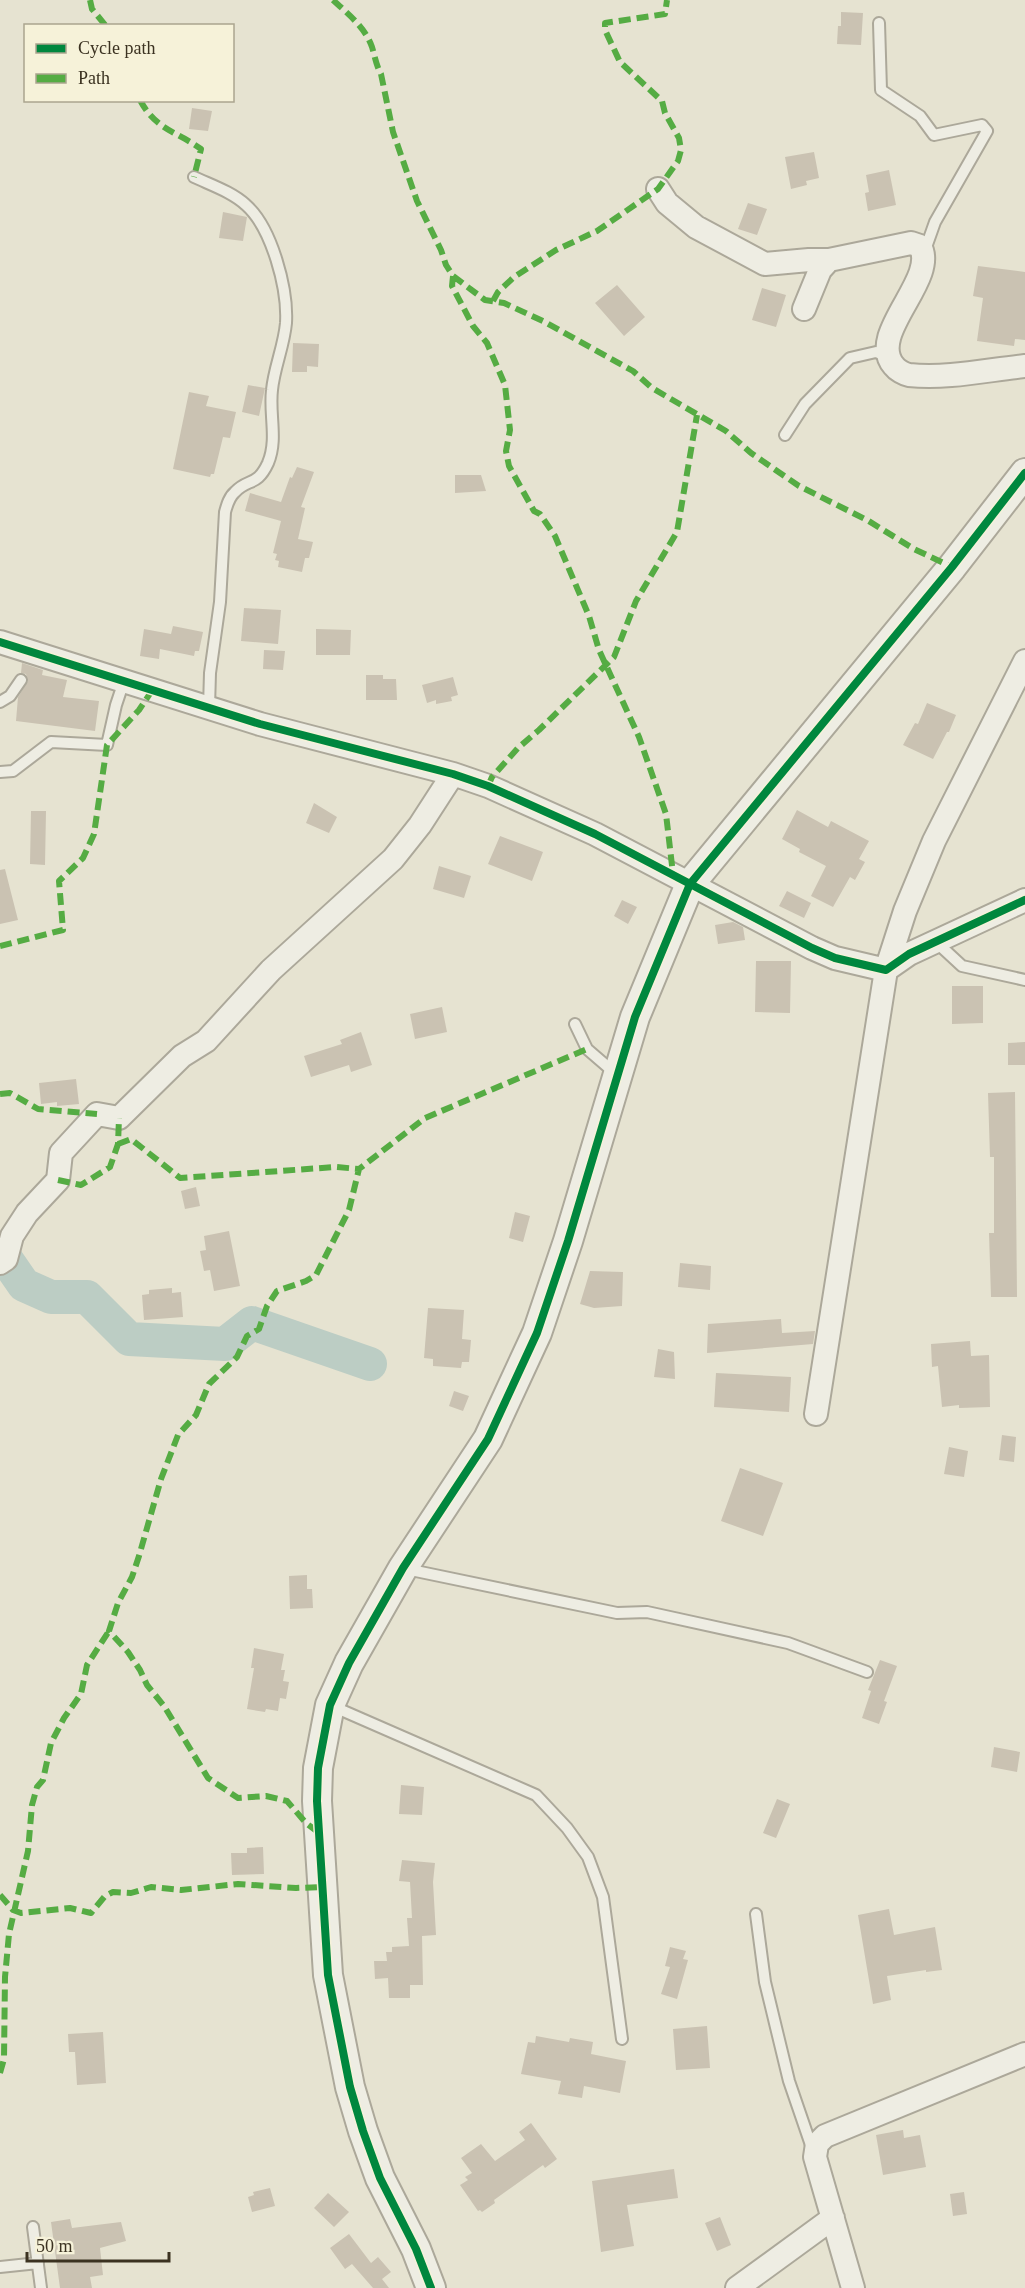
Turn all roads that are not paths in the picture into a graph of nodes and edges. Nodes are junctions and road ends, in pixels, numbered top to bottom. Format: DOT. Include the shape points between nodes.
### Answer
graph roads {
  1 [pos="879,22"];
  2 [pos="194,177"];
  3 [pos="658,189"];
  4 [pos="924,253"];
  5 [pos="829,260"];
  6 [pos="804,309"];
  7 [pos="888,357"];
  8 [pos="1025,366"];
  9 [pos="785,435"];
  10 [pos="1025,473"];
  11 [pos="0,642"];
  12 [pos="1025,661"];
  13 [pos="21,680"];
  14 [pos="124,681"];
  15 [pos="0,702"];
  16 [pos="209,707"];
  17 [pos="0,772"];
  18 [pos="453,774"];
  19 [pos="690,884"];
  20 [pos="1025,900"];
  21 [pos="934,941"];
  22 [pos="886,970"];
  23 [pos="1025,980"];
  24 [pos="575,1024"];
  25 [pos="616,1074"];
  26 [pos="0,1263"];
  27 [pos="816,1414"];
  28 [pos="403,1569"];
  29 [pos="867,1672"];
  30 [pos="330,1706"];
  31 [pos="756,1914"];
  32 [pos="622,2039"];
  33 [pos="1025,2054"];
  34 [pos="814,2157"];
  35 [pos="833,2218"];
  36 [pos="33,2227"];
  37 [pos="38,2263"];
  38 [pos="0,2267"];
  39 [pos="41,2288"];
  40 [pos="431,2288"];
  41 [pos="737,2288"];
  42 [pos="853,2288"];
  1 -- 4 [label="lane" via="881,90 920,116 934,135 982,124 987,131 935,222"];
  2 -- 16 [label="lane" via="246,204 261,221 272,241 285,323 271,394 271,454 260,476 236,490 225,512"];
  3 -- 5 [label="street" via="667,203 696,227 765,264"];
  4 -- 5 [label="street" via="920,246 911,243"];
  4 -- 7 [label="street" via="922,268 891,334"];
  5 -- 6 [label="street" via="820,270"];
  7 -- 8 [label="street" via="906,375"];
  7 -- 9 [label="lane" via="876,352 850,358 805,404"];
  10 -- 19 [label="street"];
  11 -- 14 [label="street"];
  12 -- 22 [label="street" via="934,841"];
  13 -- 15 [label="lane" via="10,696"];
  14 -- 16 [label="street"];
  14 -- 17 [label="lane" via="107,745 51,741 13,771"];
  16 -- 18 [label="street"];
  18 -- 19 [label="street" via="595,834"];
  18 -- 26 [label="street" via="393,859 271,970 206,1041 182,1056 119,1118 97,1114 75,1137 61,1153 58,1180 27,1213 12,1236 6,1259"];
  19 -- 22 [label="street" via="812,948 835,958"];
  19 -- 25 [label="street"];
  20 -- 21 [label="street"];
  21 -- 22 [label="street"];
  21 -- 23 [label="lane" via="962,966"];
  22 -- 27 [label="street"];
  24 -- 25 [label="lane" via="587,1049"];
  25 -- 28 [label="street" via="537,1333 488,1439"];
  28 -- 29 [label="lane" via="617,1613 647,1612 788,1643"];
  28 -- 30 [label="street" via="349,1663"];
  30 -- 32 [label="lane" via="536,1795 567,1828 588,1857 603,1897"];
  30 -- 40 [label="street" via="316,1800 328,1975 342,2053 363,2131 380,2178"];
  31 -- 34 [label="lane" via="765,1982 789,2081"];
  33 -- 34 [label="street" via="825,2136 817,2144"];
  34 -- 35 [label="street"];
  35 -- 41 [label="street"];
  35 -- 42 [label="street"];
  36 -- 37 [label="lane"];
  37 -- 38 [label="lane"];
  37 -- 39 [label="lane"];
}
